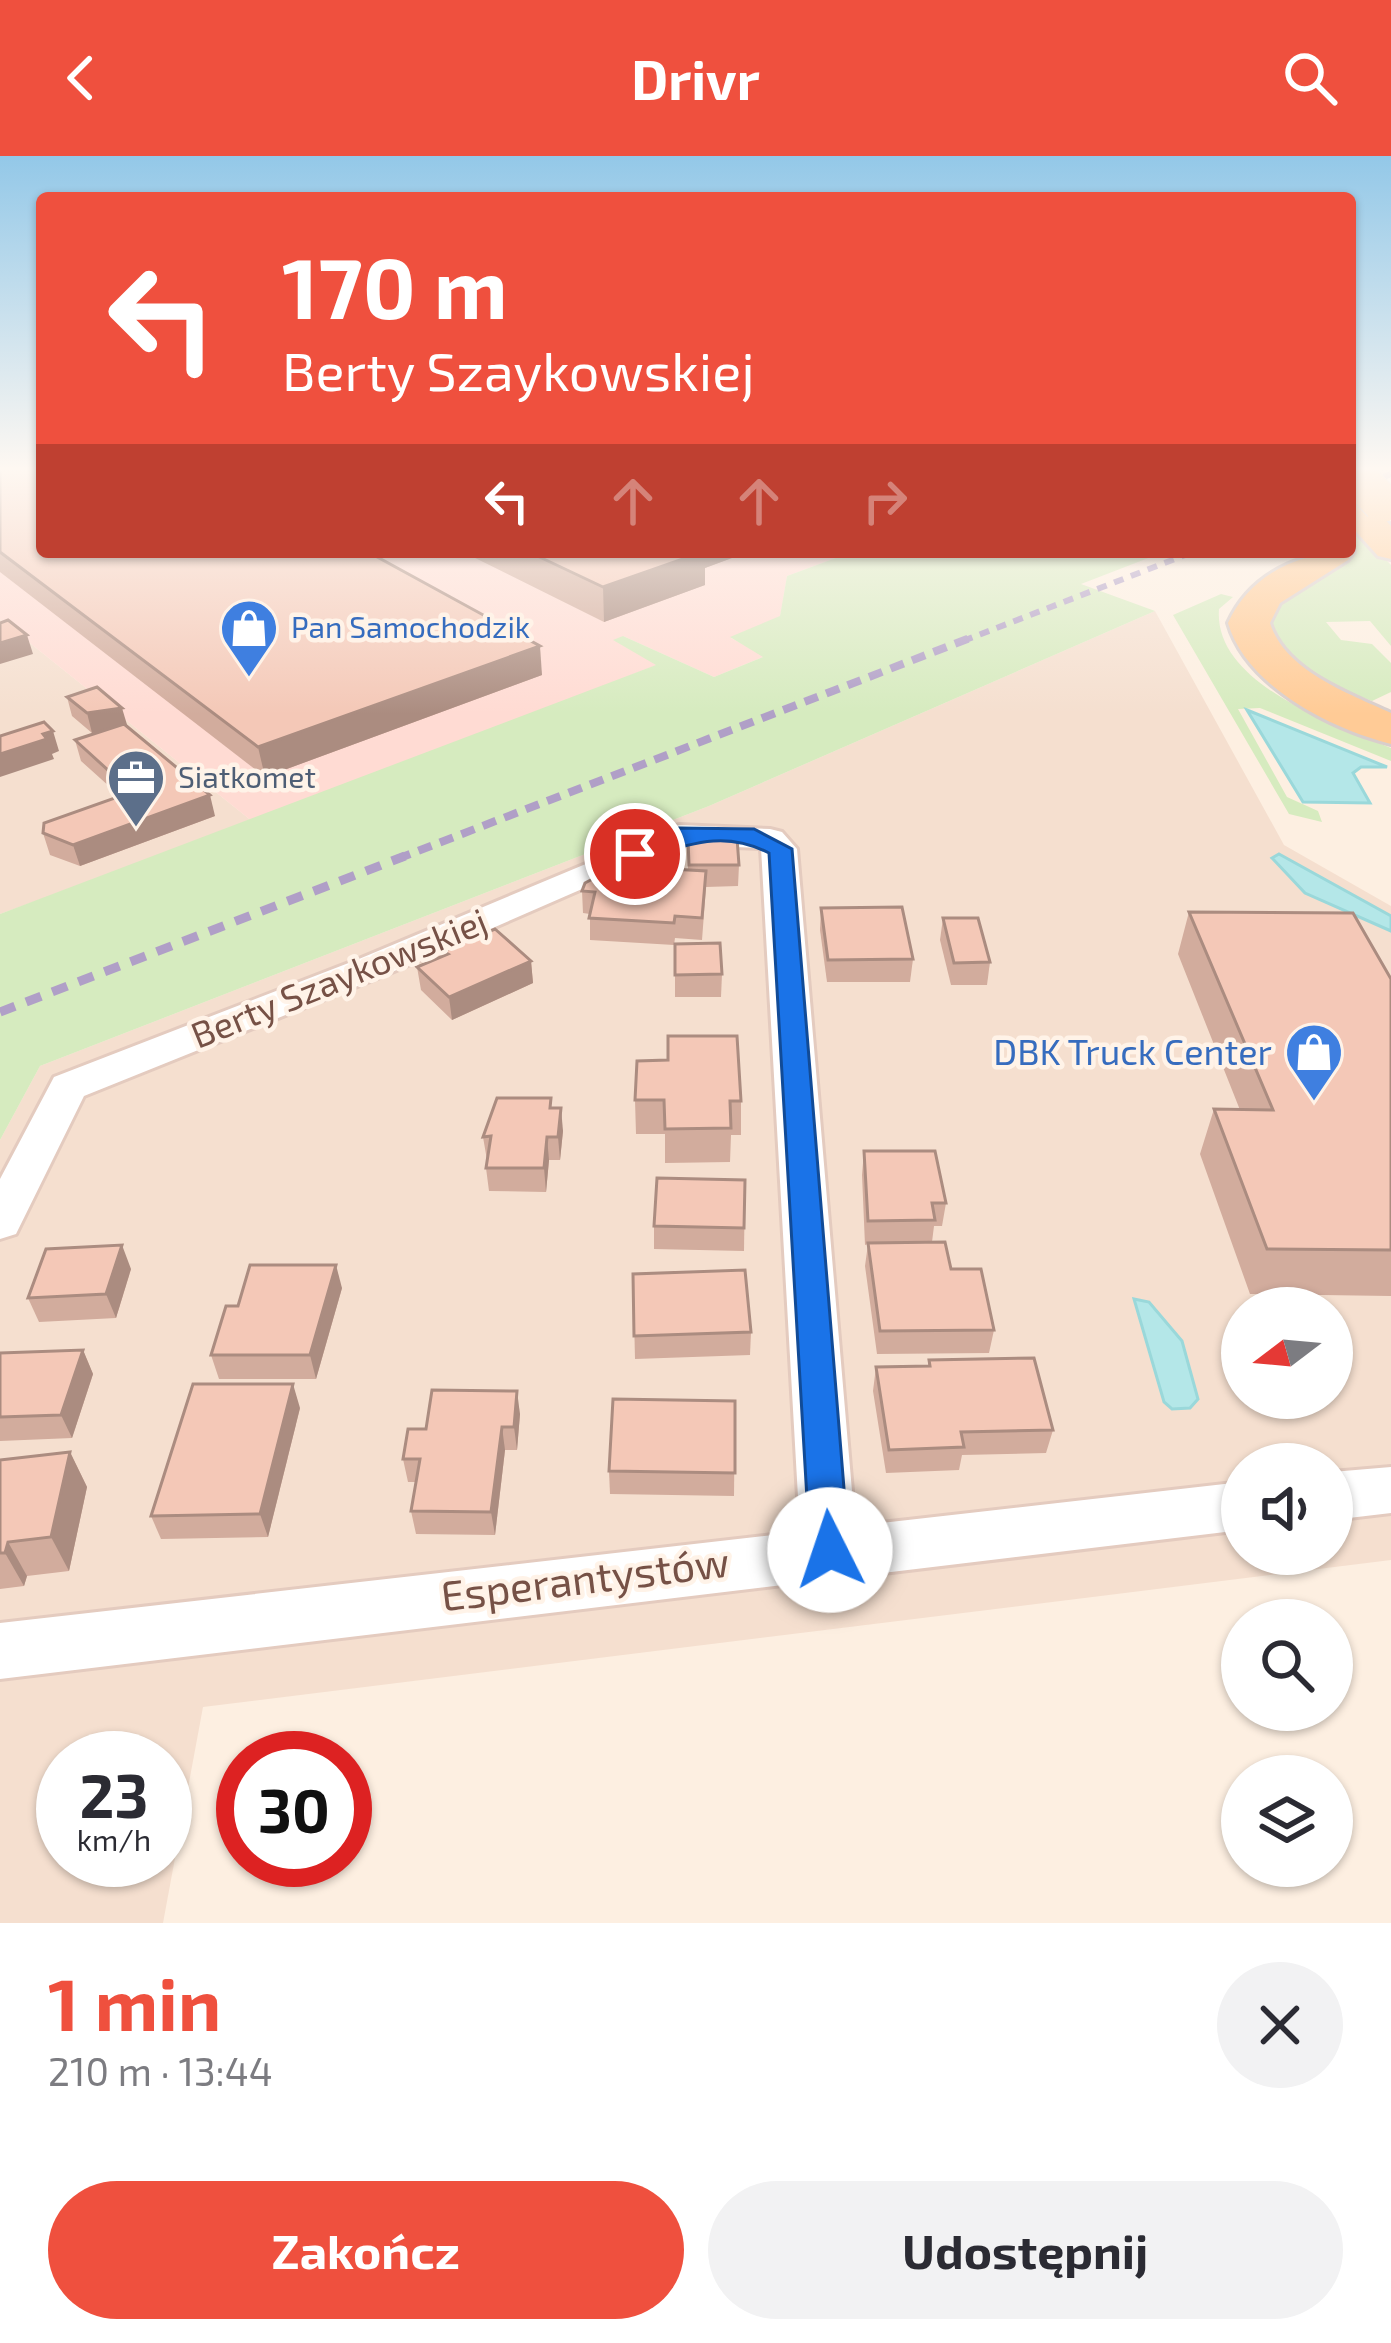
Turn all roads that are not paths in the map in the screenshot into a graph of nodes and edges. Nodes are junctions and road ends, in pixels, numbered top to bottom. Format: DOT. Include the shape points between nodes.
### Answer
graph roads {
  1 [pos="1325,558"];
  2 [pos="1391,730"];
  3 [pos="0,1222"];
  4 [pos="1391,1490"];
  5 [pos="1353,1494"];
  6 [pos="1221,1508"];
  7 [pos="830,1550"];
  8 [pos="0,1651"];
  1 -- 2 [label="main road" via="1261,598 1250,626 1292,680"];
  3 -- 7 [label="street, Berty Szaykowskiej" via="68,1087 679,835 754,836 781,849"];
  4 -- 5 [label="street"];
  6 -- 7 [label="street, Esperantystów"];
  7 -- 8 [label="street, Esperantystów"];
}
